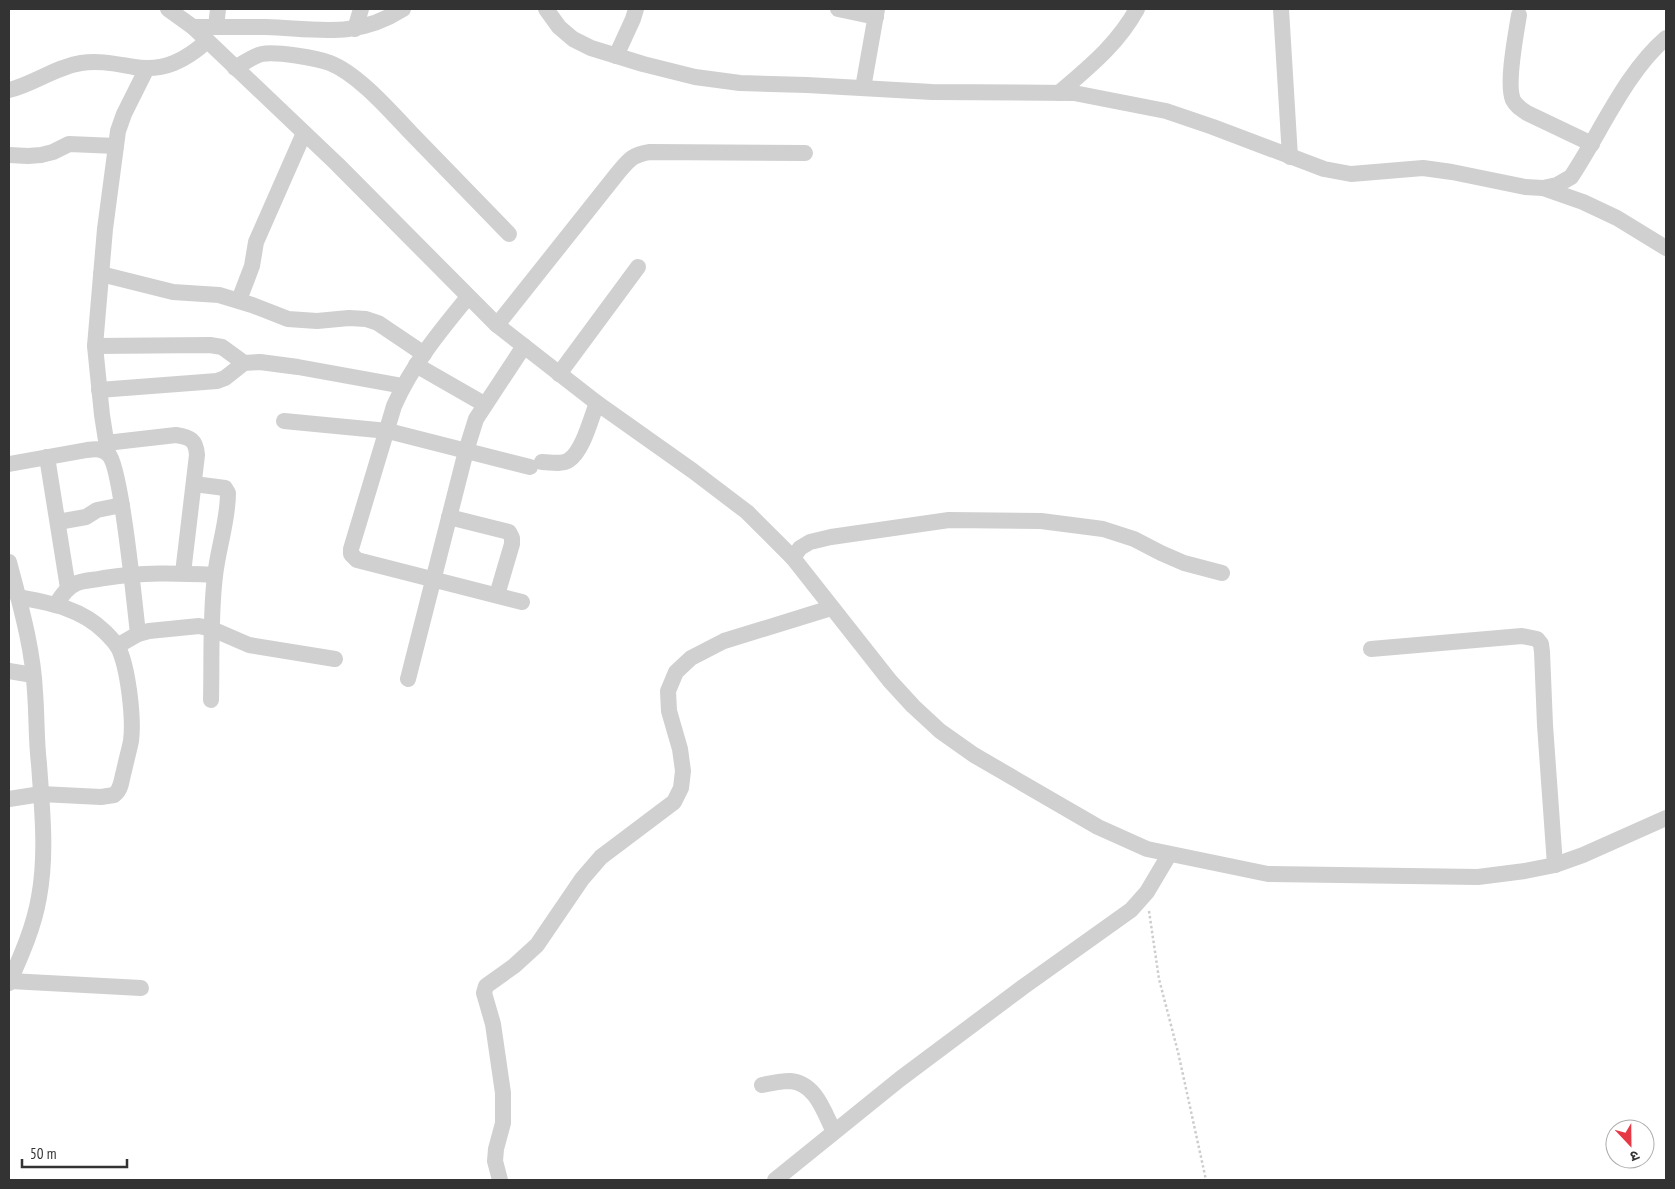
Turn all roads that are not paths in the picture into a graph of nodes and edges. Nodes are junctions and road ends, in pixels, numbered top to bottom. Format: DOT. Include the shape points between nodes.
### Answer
graph roads {
  1 [pos="168,9"];
  2 [pos="218,9"];
  3 [pos="361,9"];
  4 [pos="403,9"];
  5 [pos="546,9"];
  6 [pos="636,9"];
  7 [pos="838,9"];
  8 [pos="1137,9"];
  9 [pos="1282,9"];
  10 [pos="877,13"];
  11 [pos="1518,15"];
  12 [pos="355,29"];
  13 [pos="212,34"];
  14 [pos="1666,38"];
  15 [pos="616,56"];
  16 [pos="147,68"];
  17 [pos="235,68"];
  18 [pos="863,88"];
  19 [pos="9,90"];
  20 [pos="1058,93"];
  21 [pos="304,133"];
  22 [pos="1592,144"];
  23 [pos="116,146"];
  24 [pos="805,153"];
  25 [pos="9,155"];
  26 [pos="1290,157"];
  27 [pos="1542,188"];
  28 [pos="509,234"];
  29 [pos="1666,248"];
  30 [pos="638,267"];
  31 [pos="101,274"];
  32 [pos="468,297"];
  33 [pos="239,300"];
  34 [pos="498,325"];
  35 [pos="95,346"];
  36 [pos="524,346"];
  37 [pos="420,360"];
  38 [pos="244,363"];
  39 [pos="559,374"];
  40 [pos="403,386"];
  41 [pos="99,390"];
  42 [pos="484,404"];
  43 [pos="598,404"];
  44 [pos="284,421"];
  45 [pos="388,431"];
  46 [pos="107,448"];
  47 [pos="466,451"];
  48 [pos="47,457"];
  49 [pos="9,464"];
  50 [pos="194,484"];
  51 [pos="122,505"];
  52 [pos="449,517"];
  53 [pos="58,522"];
  54 [pos="793,558"];
  55 [pos="9,562"];
  56 [pos="183,573"];
  57 [pos="1222,573"];
  58 [pos="131,574"];
  59 [pos="215,575"];
  60 [pos="433,579"];
  61 [pos="68,588"];
  62 [pos="497,595"];
  63 [pos="18,597"];
  64 [pos="522,602"];
  65 [pos="56,604"];
  66 [pos="831,608"];
  67 [pos="212,629"];
  68 [pos="138,634"];
  69 [pos="117,646"];
  70 [pos="1371,649"];
  71 [pos="335,659"];
  72 [pos="9,672"];
  73 [pos="33,675"];
  74 [pos="408,679"];
  75 [pos="211,700"];
  76 [pos="42,794"];
  77 [pos="9,799"];
  78 [pos="1666,818"];
  79 [pos="1169,855"];
  80 [pos="1555,865"];
  81 [pos="9,982"];
  82 [pos="141,988"];
  83 [pos="762,1085"];
  84 [pos="834,1132"];
  85 [pos="500,1180"];
  86 [pos="776,1180"];
  1 -- 13 [label="street" via="193,27"];
  2 -- 13 [label="street"];
  3 -- 12 [label="street"];
  4 -- 12 [label="street" via="388,19"];
  5 -- 15 [label="street" via="573,39"];
  6 -- 15 [label="street"];
  7 -- 10 [label="street"];
  8 -- 20 [label="street" via="1107,50"];
  9 -- 26 [label="street"];
  10 -- 18 [label="street"];
  11 -- 22 [label="street" via="1511,82 1513,99 1527,114"];
  12 -- 13 [label="street" via="266,27"];
  13 -- 16 [label="street" via="192,55 179,62 166,67"];
  13 -- 17 [label="street"];
  14 -- 22 [label="street" via="1635,72"];
  15 -- 18 [label="street" via="704,78 740,83"];
  16 -- 19 [label="street" via="80,63"];
  16 -- 23 [label="street" via="124,114"];
  17 -- 21 [label="street"];
  17 -- 28 [label="street" via="269,53 329,62 339,67 390,111"];
  18 -- 20 [label="street"];
  20 -- 26 [label="street" via="1166,111"];
  21 -- 32 [label="street"];
  21 -- 33 [label="street" via="256,242 252,266"];
  22 -- 27 [label="street" via="1571,177 1557,185"];
  23 -- 25 [label="street" via="69,144 41,155"];
  23 -- 31 [label="street"];
  24 -- 34 [label="street" via="637,154 616,174"];
  26 -- 27 [label="street" via="1351,174 1424,168"];
  27 -- 29 [label="street" via="1617,218"];
  30 -- 39 [label="street"];
  31 -- 33 [label="street" via="173,292 206,293"];
  31 -- 35 [label="street"];
  32 -- 34 [label="street"];
  32 -- 37 [label="street"];
  33 -- 37 [label="street" via="288,319 366,319 378,323"];
  34 -- 36 [label="street"];
  35 -- 38 [label="street" via="210,345 222,347"];
  35 -- 41 [label="street"];
  36 -- 39 [label="street"];
  36 -- 42 [label="street"];
  37 -- 40 [label="street"];
  37 -- 42 [label="street"];
  38 -- 40 [label="street" via="298,366"];
  38 -- 41 [label="street" via="217,381"];
  39 -- 43 [label="street"];
  40 -- 45 [label="street"];
  41 -- 46 [label="street"];
  42 -- 47 [label="street"];
  43 -- 47 [label="street" via="578,451 569,460 536,464"];
  43 -- 54 [label="street" via="746,512"];
  44 -- 45 [label="street"];
  45 -- 47 [label="street"];
  45 -- 60 [label="street" via="351,554 357,560"];
  46 -- 48 [label="street"];
  46 -- 50 [label="street" via="186,436 196,446"];
  46 -- 51 [label="street"];
  47 -- 52 [label="street"];
  48 -- 49 [label="street"];
  48 -- 53 [label="street"];
  50 -- 56 [label="street"];
  50 -- 59 [label="street" via="225,488 228,493"];
  51 -- 53 [label="street"];
  51 -- 58 [label="street"];
  52 -- 60 [label="street"];
  52 -- 62 [label="street" via="509,532 512,544"];
  53 -- 61 [label="street"];
  54 -- 57 [label="street" via="810,542 831,537 949,520 1041,521 1103,529 1184,562"];
  54 -- 66 [label="street"];
  55 -- 63 [label="street"];
  56 -- 58 [label="street"];
  56 -- 59 [label="street"];
  58 -- 61 [label="street"];
  58 -- 68 [label="street"];
  59 -- 67 [label="street"];
  60 -- 62 [label="street"];
  60 -- 74 [label="street"];
  61 -- 65 [label="street"];
  62 -- 64 [label="street"];
  63 -- 65 [label="street"];
  63 -- 73 [label="street"];
  65 -- 69 [label="street" via="92,620"];
  66 -- 79 [label="street" via="890,681 940,731 974,755 1098,828 1147,850"];
  66 -- 85 [label="street" via="724,641 691,658 676,672 668,691 668,711 683,771 681,788 674,802 601,857 537,945 486,986 484,993 503,1093 504,1123 495,1161"];
  67 -- 68 [label="street" via="186,627"];
  67 -- 71 [label="street" via="249,645"];
  67 -- 75 [label="street"];
  68 -- 69 [label="street"];
  69 -- 76 [label="street" via="123,662 132,727 121,787 109,797"];
  70 -- 80 [label="street" via="1522,636 1537,639 1542,652"];
  72 -- 73 [label="street"];
  73 -- 76 [label="street"];
  76 -- 77 [label="street"];
  76 -- 81 [label="street" via="43,869 39,899"];
  78 -- 80 [label="street"];
  79 -- 80 [label="street" via="1249,871 1298,876 1478,877"];
  79 -- 84 [label="street" via="1147,892 1131,910 1023,987"];
  81 -- 82 [label="street"];
  83 -- 84 [label="street" via="788,1081 810,1088"];
  84 -- 86 [label="street"];
}
